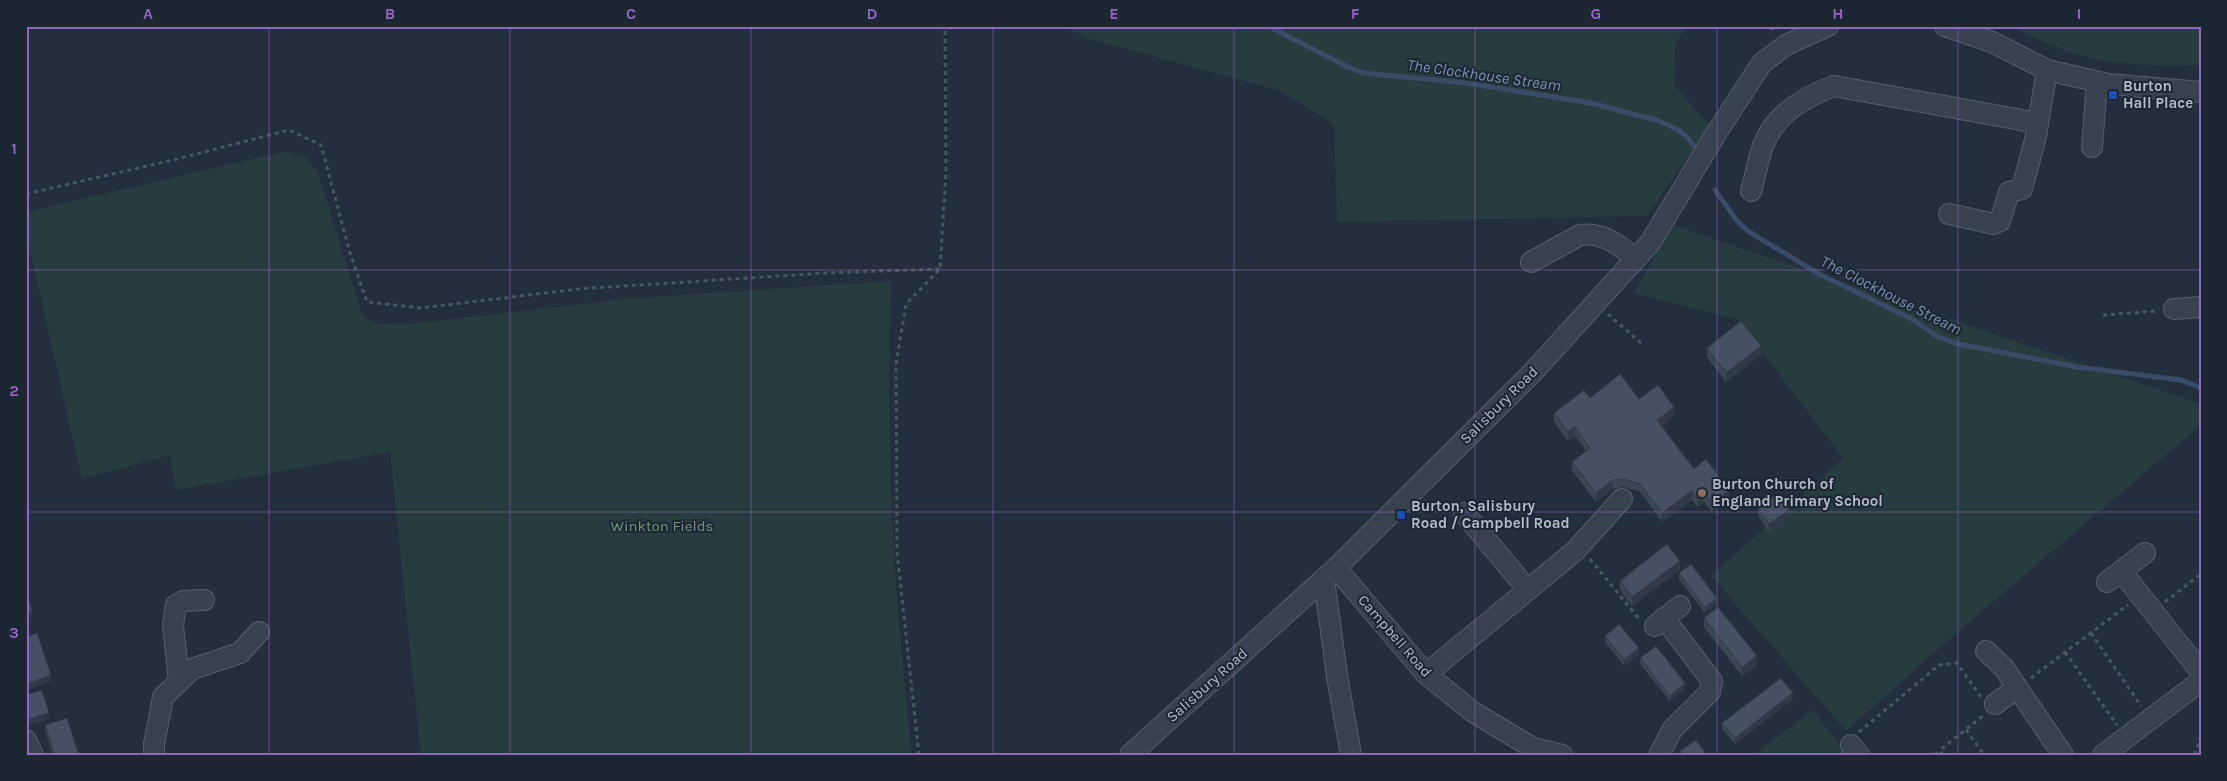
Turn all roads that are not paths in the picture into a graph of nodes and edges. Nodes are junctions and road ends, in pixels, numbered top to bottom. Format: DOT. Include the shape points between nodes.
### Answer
graph roads {
  1 [pos="1828,26"];
  2 [pos="1945,26"];
  3 [pos="2047,70"];
  4 [pos="2097,82"];
  5 [pos="2201,92"];
  6 [pos="2038,123"];
  7 [pos="2092,147"];
  8 [pos="1751,191"];
  9 [pos="1949,214"];
  10 [pos="1635,259"];
  11 [pos="1531,262"];
  12 [pos="2201,307"];
  13 [pos="2174,310"];
  14 [pos="1622,499"];
  15 [pos="1464,512"];
  16 [pos="2145,554"];
  17 [pos="1330,573"];
  18 [pos="1527,589"];
  19 [pos="204,600"];
  20 [pos="1680,606"];
  21 [pos="259,632"];
  22 [pos="1986,651"];
  23 [pos="2201,672"];
  24 [pos="1426,674"];
  25 [pos="2201,681"];
  26 [pos="179,682"];
  27 [pos="2017,688"];
  28 [pos="1993,707"];
  29 [pos="26,740"];
  30 [pos="1532,751"];
  31 [pos="1138,752"];
  32 [pos="33,755"];
  33 [pos="154,755"];
  34 [pos="1351,755"];
  35 [pos="1562,755"];
  36 [pos="1659,755"];
  37 [pos="2063,755"];
  38 [pos="2104,755"];
  1 -- 10 [label="street, Salisbury Road" via="1786,45 1762,63 1650,242"];
  2 -- 3 [label="street" via="1992,42"];
  3 -- 4 [label="street"];
  3 -- 6 [label="street"];
  4 -- 5 [label="street"];
  4 -- 7 [label="street"];
  6 -- 8 [label="street" via="1834,86 1810,95 1780,117 1766,139"];
  6 -- 9 [label="street" via="2022,189 2009,192 2000,222 1994,224"];
  10 -- 11 [label="street" via="1620,244 1587,234"];
  10 -- 17 [label="street, Salisbury Road" via="1532,373"];
  12 -- 13 [label="street"];
  14 -- 18 [label="street" via="1577,549"];
  15 -- 18 [label="street"];
  16 -- 23 [label="street" via="2114,576 2140,595"];
  17 -- 24 [label="street, Campbell Road"];
  17 -- 31 [label="street, Salisbury Road"];
  17 -- 34 [label="street" via="1337,676"];
  18 -- 24 [label="street"];
  19 -- 26 [label="street" via="183,601 176,605 173,625"];
  20 -- 36 [label="street" via="1660,622 1712,681 1710,692 1672,730"];
  21 -- 26 [label="street" via="240,653 192,669"];
  22 -- 27 [label="street" via="2004,668"];
  24 -- 30 [label="street, Campbell Road" via="1473,712"];
  25 -- 38 [label="street"];
  26 -- 33 [label="street" via="163,697"];
  27 -- 28 [label="street"];
  27 -- 37 [label="street"];
  29 -- 32 [label="street"];
  30 -- 35 [label="street, Campbell Road"];
}
